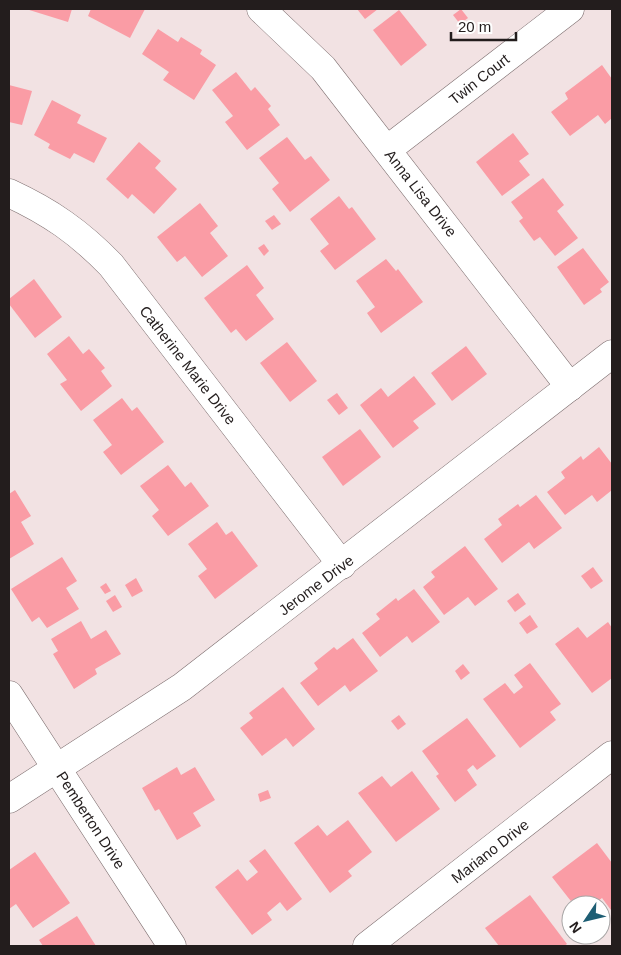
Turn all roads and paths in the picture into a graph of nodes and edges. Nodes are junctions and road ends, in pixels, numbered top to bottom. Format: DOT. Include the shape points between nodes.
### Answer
graph roads {
  1 [pos="262,9"];
  2 [pos="570,9"];
  3 [pos="388,149"];
  4 [pos="9,193"];
  5 [pos="612,354"];
  6 [pos="570,387"];
  7 [pos="342,565"];
  8 [pos="9,694"];
  9 [pos="612,755"];
  10 [pos="58,769"];
  11 [pos="9,799"];
  12 [pos="172,946"];
  13 [pos="367,946"];
  1 -- 3 [label="street, Anna Lisa Drive" via="323,68"];
  2 -- 3 [label="street, Twin Court"];
  3 -- 6 [label="street, Anna Lisa Drive"];
  4 -- 7 [label="street, Catherine Marie Drive" via="65,223 111,265"];
  5 -- 6 [label="street, Jerome Drive"];
  6 -- 7 [label="street, Jerome Drive"];
  7 -- 10 [label="street, Jerome Drive" via="182,687"];
  8 -- 10 [label="street, Pemberton Drive"];
  9 -- 13 [label="street, Mariano Drive"];
  10 -- 11 [label="street, Jerome Drive"];
  10 -- 12 [label="street, Pemberton Drive"];
}
